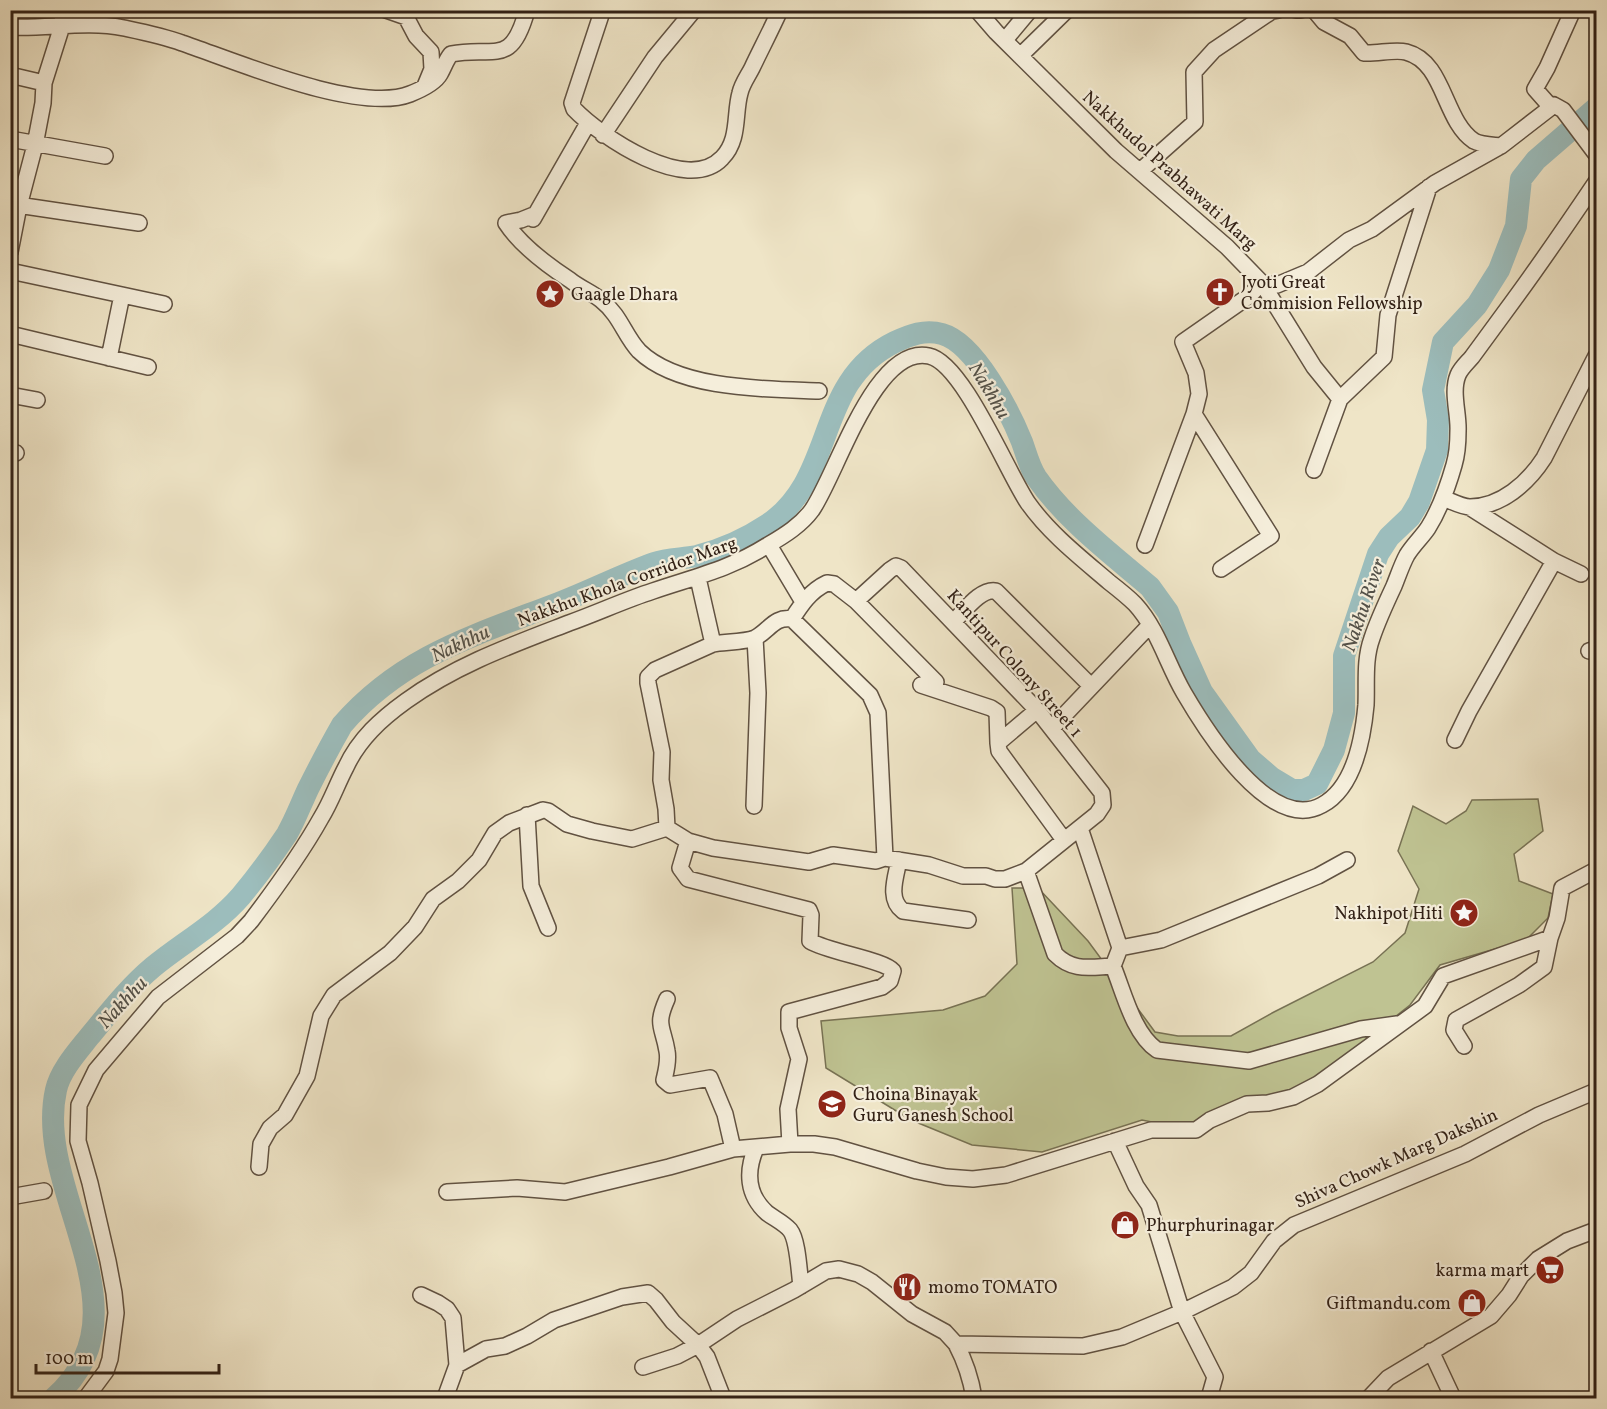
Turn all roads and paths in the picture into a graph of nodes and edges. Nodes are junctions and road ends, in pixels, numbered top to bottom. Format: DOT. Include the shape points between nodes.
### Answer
graph roads {
  1 [pos="386,10"];
  2 [pos="526,10"];
  3 [pos="598,10"];
  4 [pos="694,10"];
  5 [pos="780,10"];
  6 [pos="977,10"];
  7 [pos="1030,10"];
  8 [pos="1067,10"];
  9 [pos="1278,10"];
  10 [pos="1296,10"];
  11 [pos="1301,10"];
  12 [pos="1314,10"];
  13 [pos="1573,10"];
  14 [pos="63,18"];
  15 [pos="10,27"];
  16 [pos="1005,40"];
  17 [pos="1020,56"];
  18 [pos="10,75"];
  19 [pos="44,83"];
  20 [pos="425,86"];
  21 [pos="1556,108"];
  22 [pos="588,123"];
  23 [pos="603,135"];
  24 [pos="10,139"];
  25 [pos="35,145"];
  26 [pos="1501,146"];
  27 [pos="1596,154"];
  28 [pos="105,156"];
  29 [pos="1140,171"];
  30 [pos="1596,182"];
  31 [pos="1429,187"];
  32 [pos="15,205"];
  33 [pos="139,223"];
  34 [pos="10,252"];
  35 [pos="10,272"];
  36 [pos="1262,283"];
  37 [pos="122,295"];
  38 [pos="164,303"];
  39 [pos="10,334"];
  40 [pos="1596,356"];
  41 [pos="109,358"];
  42 [pos="148,367"];
  43 [pos="819,391"];
  44 [pos="10,394"];
  45 [pos="1340,399"];
  46 [pos="37,400"];
  47 [pos="1194,414"];
  48 [pos="1314,470"];
  49 [pos="1443,498"];
  50 [pos="1469,507"];
  51 [pos="769,545"];
  52 [pos="1145,545"];
  53 [pos="1554,561"];
  54 [pos="1221,569"];
  55 [pos="1581,574"];
  56 [pos="698,578"];
  57 [pos="856,601"];
  58 [pos="803,602"];
  59 [pos="792,619"];
  60 [pos="953,622"];
  61 [pos="1150,625"];
  62 [pos="755,638"];
  63 [pos="713,644"];
  64 [pos="1091,686"];
  65 [pos="1037,710"];
  66 [pos="1052,728"];
  67 [pos="1455,740"];
  68 [pos="998,742"];
  69 [pos="754,806"];
  70 [pos="527,815"];
  71 [pos="667,828"];
  72 [pos="1080,828"];
  73 [pos="1064,840"];
  74 [pos="688,841"];
  75 [pos="892,859"];
  76 [pos="1347,860"];
  77 [pos="1596,870"];
  78 [pos="1026,871"];
  79 [pos="968,920"];
  80 [pos="548,928"];
  81 [pos="1550,938"];
  82 [pos="1120,948"];
  83 [pos="1113,966"];
  84 [pos="667,999"];
  85 [pos="1401,1023"];
  86 [pos="1464,1046"];
  87 [pos="1596,1091"];
  88 [pos="1115,1141"];
  89 [pos="790,1144"];
  90 [pos="756,1148"];
  91 [pos="734,1149"];
  92 [pos="258,1167"];
  93 [pos="44,1191"];
  94 [pos="447,1192"];
  95 [pos="10,1197"];
  96 [pos="1596,1230"];
  97 [pos="801,1286"];
  98 [pos="421,1295"];
  99 [pos="1182,1312"];
  100 [pos="956,1344"];
  101 [pos="698,1345"];
  102 [pos="1431,1351"];
  103 [pos="458,1365"];
  104 [pos="643,1367"];
  105 [pos="86,1398"];
  106 [pos="445,1398"];
  107 [pos="723,1398"];
  108 [pos="974,1398"];
  109 [pos="1209,1398"];
  110 [pos="1369,1398"];
  111 [pos="1453,1398"];
  1 -- 20 [label="street" via="406,17 416,36 431,51 432,69"];
  2 -- 20 [label="street" via="518,35 509,46 496,53 451,54 439,76"];
  3 -- 22 [label="street" via="601,15 572,103"];
  4 -- 23 [label="street" via="655,57"];
  5 -- 23 [label="street" via="740,92 736,131 722,159 692,171 673,169"];
  6 -- 16 [label="street, Nakkhudol Prabhawati Marg"];
  7 -- 16 [label="street"];
  8 -- 17 [label="street"];
  9 -- 29 [label="street" via="1214,50 1194,72 1195,122"];
  10 -- 11 [label="street"];
  12 -- 26 [label="street" via="1323,21 1350,36 1364,53 1406,52 1431,68 1463,130 1476,142"];
  13 -- 21 [label="street" via="1535,89"];
  14 -- 15 [label="street" via="38,28"];
  14 -- 19 [label="street"];
  14 -- 20 [label="street" via="180,42 338,93 390,99"];
  16 -- 17 [label="street, Nakkhudol Prabhawati Marg"];
  17 -- 29 [label="street, Nakkhudol Prabhawati Marg"];
  18 -- 19 [label="street"];
  19 -- 25 [label="street"];
  21 -- 26 [label="street"];
  21 -- 27 [label="street"];
  22 -- 23 [label="street"];
  22 -- 43 [label="street" via="534,217 506,223 514,236 611,309 638,350 668,370 715,382"];
  24 -- 25 [label="street"];
  25 -- 28 [label="street"];
  25 -- 32 [label="street"];
  26 -- 31 [label="street"];
  29 -- 36 [label="street, Nakkhudol Prabhawati Marg"];
  30 -- 49 [label="street, Nakkhu Khola Corridor Marg" via="1458,375 1456,459"];
  31 -- 36 [label="street" via="1308,272 1277,285"];
  31 -- 45 [label="street" via="1388,315 1384,357"];
  32 -- 33 [label="street"];
  32 -- 34 [label="street"];
  35 -- 37 [label="street"];
  36 -- 45 [label="street, Nakkhudol Prabhawati Marg" via="1314,367"];
  36 -- 47 [label="street" via="1183,342 1194,367 1199,393"];
  37 -- 38 [label="street"];
  37 -- 41 [label="street"];
  39 -- 41 [label="street"];
  40 -- 50 [label="street" via="1536,470 1520,488 1493,502"];
  41 -- 42 [label="street"];
  44 -- 46 [label="street"];
  45 -- 48 [label="street"];
  47 -- 52 [label="street"];
  47 -- 54 [label="street" via="1271,536"];
  49 -- 50 [label="street"];
  49 -- 61 [label="street, Nakkhu Khola Corridor Marg" via="1429,526 1406,556 1371,641 1366,657 1360,740 1350,771 1340,790 1317,809 1289,808 1272,800 1244,777 1222,751 1182,689"];
  50 -- 53 [label="street"];
  51 -- 56 [label="street, Nakkhu Khola Corridor Marg" via="746,560"];
  51 -- 58 [label="street"];
  51 -- 61 [label="street, Nakkhu Khola Corridor Marg" via="809,514 882,379 903,360 923,354 938,359 952,371 1032,508 1064,544 1134,602"];
  53 -- 55 [label="street"];
  53 -- 67 [label="street"];
  56 -- 63 [label="street"];
  56 -- 105 [label="street, Nakkhu Khola Corridor Marg" via="652,591 467,663 405,701 361,742 322,817 251,921 158,997 96,1070 79,1104 78,1140 108,1261 116,1313 108,1365"];
  57 -- 58 [label="street" via="834,584 826,583"];
  57 -- 60 [label="street, Kantipur Colony Street 1" via="896,566"];
  57 -- 68 [label="street" via="928,683 997,712"];
  58 -- 59 [label="street"];
  59 -- 62 [label="street" via="780,619"];
  59 -- 75 [label="street" via="876,705"];
  60 -- 64 [label="street" via="982,594 996,591"];
  60 -- 65 [label="street, Kantipur Colony Street 1"];
  61 -- 64 [label="street"];
  62 -- 63 [label="street"];
  62 -- 69 [label="street" via="758,693"];
  63 -- 71 [label="street" via="655,670 648,677 663,752 661,780"];
  64 -- 66 [label="street"];
  65 -- 66 [label="street, Kantipur Colony Street 1"];
  65 -- 68 [label="street"];
  66 -- 72 [label="street, Kantipur Colony Street 1" via="1102,793 1103,805"];
  68 -- 73 [label="street" via="1004,759"];
  70 -- 71 [label="street" via="548,811 567,824 632,839"];
  70 -- 80 [label="street" via="531,886"];
  70 -- 92 [label="street" via="495,833 479,860 433,899 415,927 390,953 334,995 321,1016 307,1076 285,1115 270,1128 261,1144"];
  71 -- 74 [label="street"];
  72 -- 73 [label="street, Kantipur Colony Street 1"];
  72 -- 82 [label="street"];
  73 -- 78 [label="street, Kantipur Colony Street 1"];
  74 -- 75 [label="street" via="808,862 833,855 876,861"];
  74 -- 89 [label="street" via="680,868 688,879 809,910 810,941 883,963 892,971 890,981 882,987 789,1012 789,1028 799,1059 788,1109"];
  75 -- 78 [label="street" via="963,876 995,879"];
  75 -- 79 [label="street" via="893,898 897,906"];
  76 -- 82 [label="street" via="1318,876 1161,940"];
  77 -- 81 [label="street" via="1562,888"];
  78 -- 83 [label="street" via="1055,954 1065,964 1076,967"];
  81 -- 85 [label="street" via="1443,975 1425,1006"];
  81 -- 86 [label="street" via="1544,967 1519,986 1456,1020 1454,1030"];
  82 -- 83 [label="street"];
  83 -- 85 [label="street" via="1139,1033 1157,1050 1249,1061 1361,1029"];
  84 -- 91 [label="street" via="660,1015 668,1052 664,1080 670,1084 710,1078"];
  85 -- 88 [label="street" via="1318,1084 1293,1097 1247,1104 1196,1130 1151,1130"];
  87 -- 99 [label="street, Shiva Chowk Marg Dakshin" via="1539,1115 1465,1154 1294,1225 1275,1241 1251,1273 1233,1287"];
  88 -- 89 [label="street" via="1006,1175 973,1179 917,1171 835,1147"];
  88 -- 99 [label="street" via="1149,1204"];
  89 -- 90 [label="street"];
  90 -- 91 [label="street"];
  90 -- 97 [label="street" via="748,1178 759,1204 790,1230 796,1241"];
  91 -- 94 [label="street" via="565,1192 517,1188"];
  93 -- 95 [label="street"];
  96 -- 102 [label="street" via="1567,1241 1538,1259 1491,1316"];
  97 -- 100 [label="street" via="826,1271 839,1269 858,1274 912,1314 945,1332"];
  97 -- 101 [label="street" via="737,1319"];
  98 -- 103 [label="street" via="447,1309 453,1318"];
  99 -- 100 [label="street, Shiva Chowk Marg Dakshin" via="1122,1337 1083,1346"];
  99 -- 109 [label="street" via="1215,1377"];
  100 -- 108 [label="street"];
  101 -- 103 [label="street" via="648,1293 554,1320 527,1336 486,1349"];
  101 -- 104 [label="street"];
  101 -- 107 [label="street" via="707,1357"];
  102 -- 110 [label="street" via="1388,1378"];
  102 -- 111 [label="street"];
  103 -- 106 [label="street"];
}
